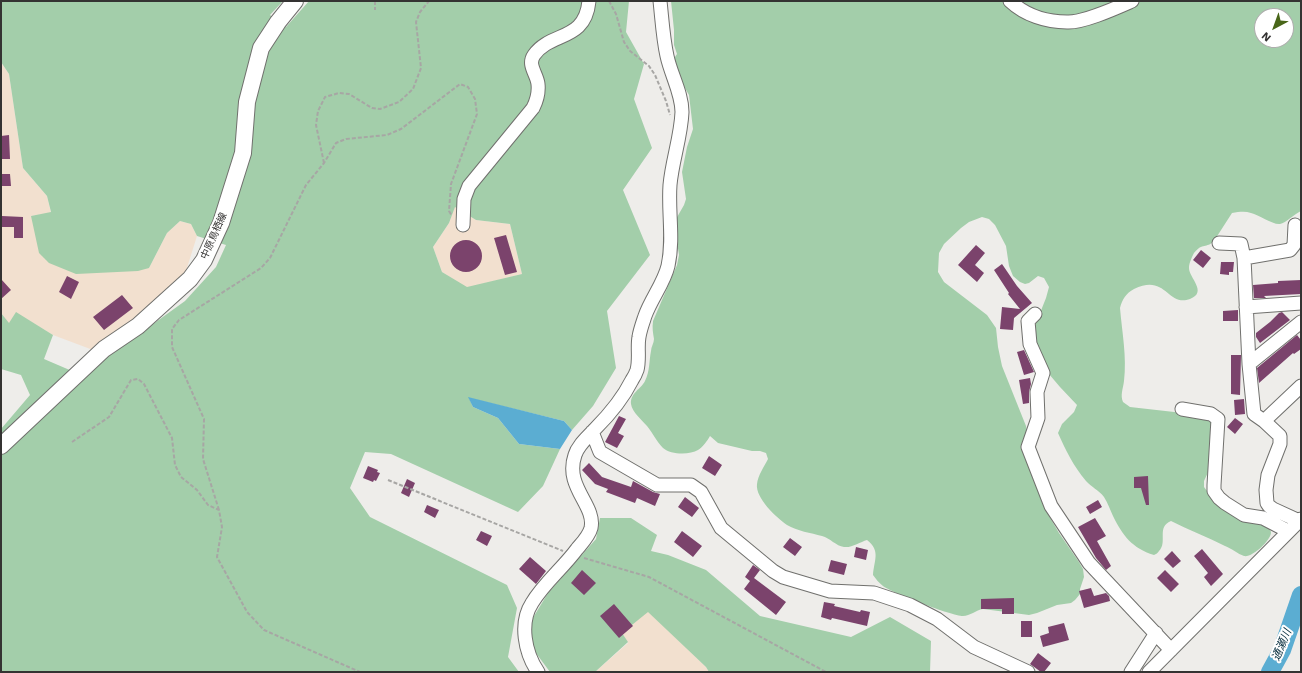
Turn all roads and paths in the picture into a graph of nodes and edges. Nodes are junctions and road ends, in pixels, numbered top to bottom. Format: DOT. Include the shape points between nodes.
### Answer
graph roads {
  1 [pos="295,1"];
  2 [pos="375,1"];
  3 [pos="429,1"];
  4 [pos="589,1"];
  5 [pos="609,1"];
  6 [pos="660,1"];
  7 [pos="1010,1"];
  8 [pos="1132,1"];
  9 [pos="376,10"];
  10 [pos="681,124"];
  11 [pos="324,163"];
  12 [pos="463,225"];
  13 [pos="1295,225"];
  14 [pos="1219,243"];
  15 [pos="1244,258"];
  16 [pos="1301,303"];
  17 [pos="1246,307"];
  18 [pos="1035,314"];
  19 [pos="1301,322"];
  20 [pos="1249,364"];
  21 [pos="1301,386"];
  22 [pos="1182,409"];
  23 [pos="1264,421"];
  24 [pos="592,432"];
  25 [pos="72,442"];
  26 [pos="1,446"];
  27 [pos="388,480"];
  28 [pos="219,510"];
  29 [pos="1300,520"];
  30 [pos="1288,531"];
  31 [pos="573,555"];
  32 [pos="1156,633"];
  33 [pos="1172,650"];
  34 [pos="360,672"];
  35 [pos="538,672"];
  36 [pos="826,672"];
  37 [pos="1028,672"];
  38 [pos="1131,672"];
  39 [pos="1149,672"];
  1 -- 26 [label="main road, 中原鳥栖線" via="261,48 247,102 243,153 221,223 204,260 190,279 138,326 104,349"];
  2 -- 9 [label="path"];
  3 -- 11 [label="path" via="416,22 421,68 413,90 399,102 380,109 372,108 349,94 339,93 325,97 318,111 316,125"];
  4 -- 12 [label="street" via="588,10 577,28 545,45 534,55 531,66 538,83 538,98 533,108 469,186 464,199"];
  5 -- 10 [label="path" via="616,14 624,42 630,51 649,66 666,101 672,121"];
  6 -- 10 [label="street" via="667,57 680,97"];
  7 -- 8 [label="street" via="1019,9 1042,20 1068,23"];
  10 -- 24 [label="street" via="670,184 672,246 668,268 645,314 639,336 637,370 626,393"];
  11 -- 12 [label="path" via="336,143 346,139 387,135 401,129 460,84 468,87 477,114 451,184 449,211 453,219"];
  11 -- 28 [label="path" via="306,185 270,258 261,268 179,320 172,329 172,346 204,419 203,459"];
  13 -- 15 [label="street" via="1294,245 1290,250"];
  14 -- 15 [label="street" via="1241,244"];
  15 -- 17 [label="street"];
  16 -- 17 [label="street"];
  17 -- 20 [label="street"];
  18 -- 32 [label="street" via="1028,321 1030,344 1043,373 1037,392 1038,418 1028,447 1051,506 1089,563"];
  19 -- 20 [label="street"];
  20 -- 23 [label="street" via="1254,414"];
  21 -- 23 [label="street"];
  22 -- 30 [label="street" via="1210,414 1218,419 1214,491 1219,498 1244,515 1263,518"];
  23 -- 29 [label="street" via="1280,436 1280,444 1268,475 1267,503 1273,509"];
  24 -- 31 [label="street" via="575,453 572,464 573,477 592,520 585,539"];
  24 -- 37 [label="street" via="600,452 657,485 691,485 701,492 722,528 783,577 830,591 874,593 910,604 937,619 974,647"];
  25 -- 28 [label="path" via="109,417 131,380 138,379 144,384 172,438 175,465 180,477 197,490 208,505"];
  27 -- 31 [label="path"];
  28 -- 34 [label="path" via="222,527 217,557 247,612 264,630"];
  29 -- 30 [label="street"];
  30 -- 33 [label="street"];
  31 -- 35 [label="street" via="539,593 531,604 527,616 526,642"];
  31 -- 36 [label="path" via="648,577"];
  32 -- 33 [label="street"];
  32 -- 38 [label="street"];
  33 -- 39 [label="street"];
}
